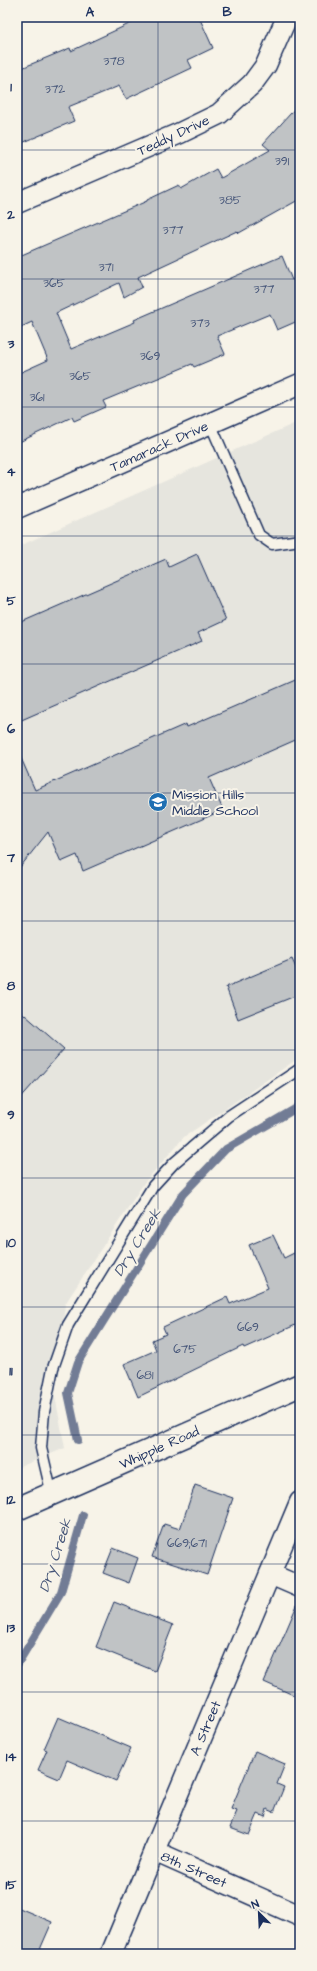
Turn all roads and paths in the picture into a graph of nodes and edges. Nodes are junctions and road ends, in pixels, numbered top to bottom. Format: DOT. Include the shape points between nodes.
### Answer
graph roads {
  1 [pos="287,17"];
  2 [pos="17,203"];
  3 [pos="300,384"];
  4 [pos="210,424"];
  5 [pos="17,508"];
  6 [pos="300,540"];
  7 [pos="300,1069"];
  8 [pos="300,1385"];
  9 [pos="52,1494"];
  10 [pos="300,1502"];
  11 [pos="17,1510"];
  12 [pos="270,1574"];
  13 [pos="300,1586"];
  14 [pos="154,1851"];
  15 [pos="300,1916"];
  16 [pos="111,1954"];
  1 -- 2 [label="street, Teddy Drive" via="266,65 252,84 219,114"];
  3 -- 4 [label="street, Tamarack Drive"];
  4 -- 5 [label="street, Tamarack Drive"];
  4 -- 6 [label="lane" via="259,535 272,544"];
  7 -- 9 [label="lane" via="229,1116 174,1163 153,1186 68,1325 54,1368 44,1412 41,1448"];
  8 -- 9 [label="main road, Whipple Road"];
  9 -- 11 [label="main road, Whipple Road"];
  10 -- 12 [label="street, A Street"];
  12 -- 13 [label="street"];
  12 -- 14 [label="street, A Street"];
  14 -- 15 [label="street, 8th Street"];
  14 -- 16 [label="street, A Street"];
}
